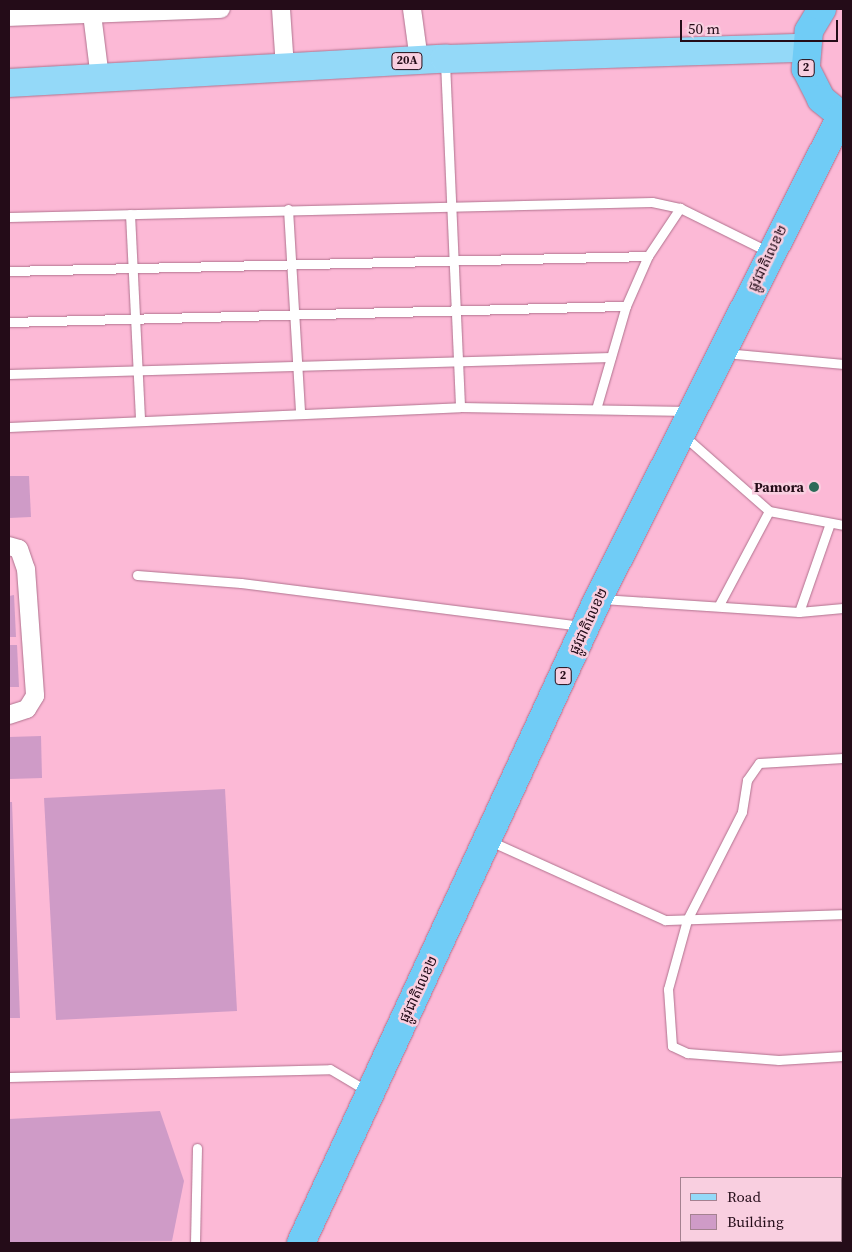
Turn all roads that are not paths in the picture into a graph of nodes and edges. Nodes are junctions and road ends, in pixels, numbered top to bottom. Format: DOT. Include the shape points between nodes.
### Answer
graph roads {
  1 [pos="221,9"];
  2 [pos="281,9"];
  3 [pos="412,9"];
  4 [pos="822,9"];
  5 [pos="92,14"];
  6 [pos="9,18"];
  7 [pos="805,48"];
  8 [pos="432,60"];
  9 [pos="284,68"];
  10 [pos="100,78"];
  11 [pos="9,83"];
  12 [pos="842,117"];
  13 [pos="451,204"];
  14 [pos="680,208"];
  15 [pos="288,209"];
  16 [pos="130,214"];
  17 [pos="9,217"];
  18 [pos="769,252"];
  19 [pos="648,256"];
  20 [pos="454,259"];
  21 [pos="291,264"];
  22 [pos="133,268"];
  23 [pos="9,271"];
  24 [pos="626,306"];
  25 [pos="456,309"];
  26 [pos="294,314"];
  27 [pos="135,319"];
  28 [pos="9,322"];
  29 [pos="722,353"];
  30 [pos="611,357"];
  31 [pos="458,358"];
  32 [pos="843,364"];
  33 [pos="297,365"];
  34 [pos="138,370"];
  35 [pos="9,374"];
  36 [pos="460,407"];
  37 [pos="596,409"];
  38 [pos="300,414"];
  39 [pos="140,421"];
  40 [pos="685,422"];
  41 [pos="9,426"];
  42 [pos="769,511"];
  43 [pos="830,523"];
  44 [pos="843,525"];
  45 [pos="9,546"];
  46 [pos="17,569"];
  47 [pos="137,575"];
  48 [pos="598,599"];
  49 [pos="719,605"];
  50 [pos="843,608"];
  51 [pos="799,612"];
  52 [pos="586,626"];
  53 [pos="9,715"];
  54 [pos="843,758"];
  55 [pos="487,840"];
  56 [pos="843,914"];
  57 [pos="688,920"];
  58 [pos="843,1056"];
  59 [pos="9,1077"];
  60 [pos="370,1093"];
  61 [pos="197,1148"];
  62 [pos="196,1243"];
  63 [pos="301,1243"];
  1 -- 5 [label="street"];
  2 -- 9 [label="street"];
  3 -- 8 [label="street"];
  4 -- 7 [label="highway, 2"];
  5 -- 6 [label="street"];
  5 -- 10 [label="street"];
  7 -- 8 [label="main road, 20A"];
  7 -- 12 [label="highway, 2" via="814,90"];
  8 -- 9 [label="main road, 20A"];
  8 -- 13 [label="lane"];
  9 -- 10 [label="main road, 20A"];
  10 -- 11 [label="main road, 20A"];
  12 -- 18 [label="highway, ផ្លូវជាតិលេខ២ / 2"];
  13 -- 14 [label="lane" via="652,202"];
  13 -- 15 [label="lane"];
  13 -- 20 [label="lane"];
  14 -- 18 [label="lane"];
  14 -- 19 [label="lane"];
  15 -- 16 [label="lane"];
  15 -- 21 [label="lane"];
  16 -- 17 [label="lane"];
  16 -- 22 [label="lane"];
  18 -- 29 [label="highway, ផ្លូវជាតិលេខ២ / 2"];
  19 -- 20 [label="lane"];
  19 -- 24 [label="lane"];
  20 -- 21 [label="lane"];
  20 -- 25 [label="lane"];
  21 -- 22 [label="lane"];
  21 -- 26 [label="lane"];
  22 -- 23 [label="lane"];
  22 -- 27 [label="lane"];
  24 -- 25 [label="lane"];
  24 -- 30 [label="lane"];
  25 -- 26 [label="lane"];
  25 -- 31 [label="lane"];
  26 -- 27 [label="lane"];
  26 -- 33 [label="lane"];
  27 -- 28 [label="lane"];
  27 -- 34 [label="lane"];
  29 -- 32 [label="lane"];
  29 -- 40 [label="highway, ផ្លូវជាតិលេខ២ / 2"];
  30 -- 31 [label="lane"];
  30 -- 37 [label="lane"];
  31 -- 33 [label="lane"];
  31 -- 36 [label="lane"];
  33 -- 34 [label="lane"];
  33 -- 38 [label="lane"];
  34 -- 35 [label="lane"];
  34 -- 39 [label="lane"];
  36 -- 37 [label="lane"];
  36 -- 38 [label="lane"];
  37 -- 40 [label="lane"];
  38 -- 39 [label="lane"];
  39 -- 41 [label="lane"];
  40 -- 42 [label="lane"];
  40 -- 48 [label="highway, ផ្លូវជាតិលេខ២ / 2"];
  42 -- 43 [label="lane"];
  42 -- 49 [label="lane"];
  43 -- 44 [label="lane"];
  43 -- 51 [label="lane"];
  45 -- 46 [label="street" via="19,549"];
  46 -- 53 [label="street" via="35,696 27,709"];
  47 -- 52 [label="lane" via="241,582"];
  48 -- 49 [label="lane"];
  48 -- 52 [label="highway, ផ្លូវជាតិលេខ២ / 2"];
  49 -- 51 [label="lane"];
  50 -- 51 [label="lane"];
  52 -- 55 [label="highway, ផ្លូវជាតិលេខ២ / 2"];
  54 -- 57 [label="lane" via="759,763 747,780 742,812"];
  55 -- 57 [label="lane" via="665,920"];
  55 -- 60 [label="highway, ផ្លូវជាតិលេខ២ / 2"];
  56 -- 57 [label="lane"];
  57 -- 58 [label="lane" via="668,989 672,1046 687,1053 726,1058"];
  59 -- 60 [label="lane" via="330,1069"];
  60 -- 63 [label="highway, ផ្លូវជាតិលេខ២ / 2"];
  61 -- 62 [label="lane"];
}
